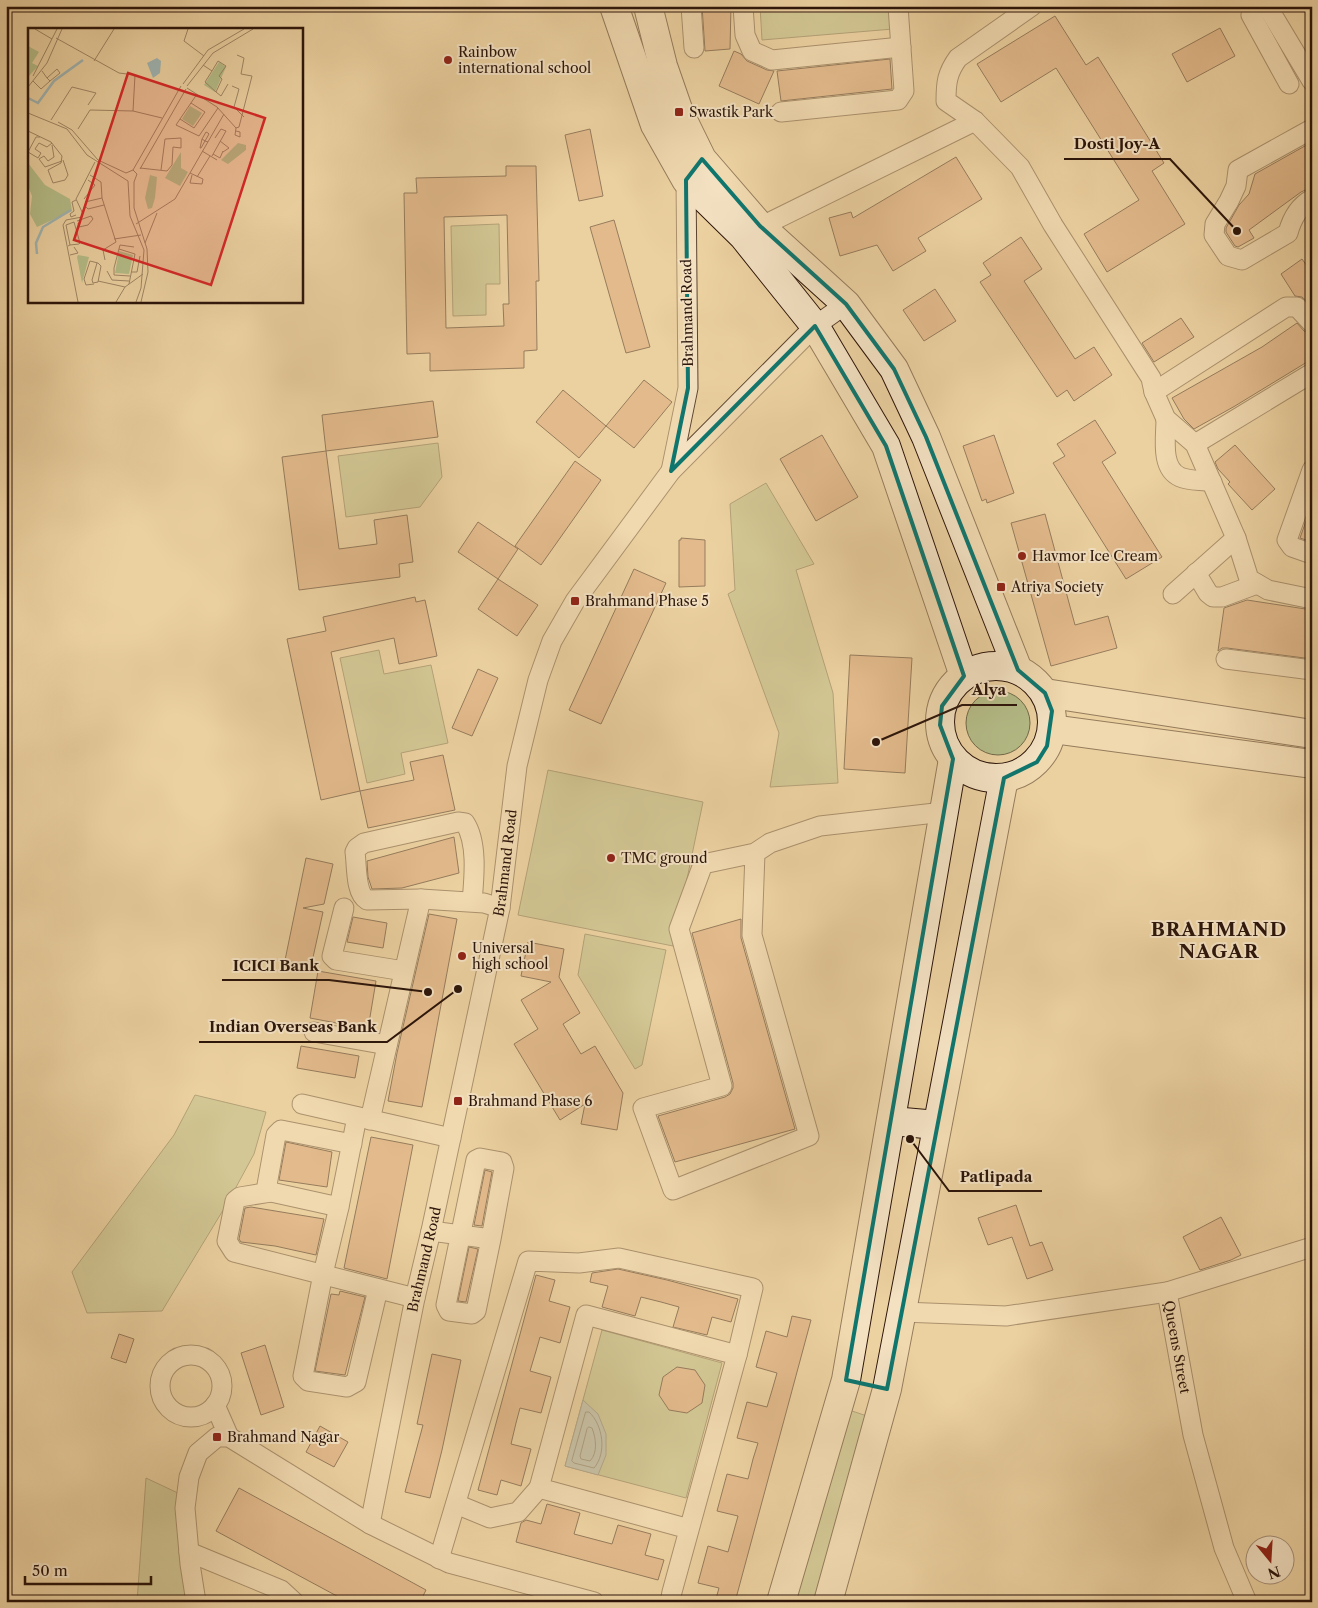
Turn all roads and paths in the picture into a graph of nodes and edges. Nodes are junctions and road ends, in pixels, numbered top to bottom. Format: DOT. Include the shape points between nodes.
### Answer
graph roads {
  1 [pos="614,6"];
  2 [pos="648,6"];
  3 [pos="691,6"];
  4 [pos="743,6"];
  5 [pos="898,6"];
  6 [pos="1032,6"];
  7 [pos="1263,6"];
  8 [pos="1267,6"];
  9 [pos="901,47"];
  10 [pos="694,48"];
  11 [pos="1312,81"];
  12 [pos="1289,84"];
  13 [pos="781,112"];
  14 [pos="975,121"];
  15 [pos="1312,131"];
  16 [pos="694,170"];
  17 [pos="1312,199"];
  18 [pos="752,231"];
  19 [pos="846,304"];
  20 [pos="1312,323"];
  21 [pos="815,326"];
  22 [pos="1312,373"];
  23 [pos="1154,392"];
  24 [pos="1166,419"];
  25 [pos="1195,444"];
  26 [pos="1312,470"];
  27 [pos="671,471"];
  28 [pos="1212,482"];
  29 [pos="1236,538"];
  30 [pos="1312,554"];
  31 [pos="1196,573"];
  32 [pos="1257,584"];
  33 [pos="1173,594"];
  34 [pos="1312,599"];
  35 [pos="1226,659"];
  36 [pos="1018,670"];
  37 [pos="1312,670"];
  38 [pos="964,676"];
  39 [pos="1045,694"];
  40 [pos="1052,729"];
  41 [pos="1312,734"];
  42 [pos="954,759"];
  43 [pos="1312,764"];
  44 [pos="1004,778"];
  45 [pos="944,812"];
  46 [pos="755,853"];
  47 [pos="421,899"];
  48 [pos="472,902"];
  49 [pos="344,908"];
  50 [pos="500,908"];
  51 [pos="404,971"];
  52 [pos="314,1032"];
  53 [pos="387,1045"];
  54 [pos="302,1104"];
  55 [pos="364,1119"];
  56 [pos="892,1121"];
  57 [pos="937,1125"];
  58 [pos="451,1138"];
  59 [pos="352,1144"];
  60 [pos="271,1192"];
  61 [pos="339,1207"];
  62 [pos="431,1231"];
  63 [pos="461,1235"];
  64 [pos="491,1239"];
  65 [pos="1312,1247"];
  66 [pos="323,1274"];
  67 [pos="378,1289"];
  68 [pos="1168,1292"];
  69 [pos="415,1298"];
  70 [pos="902,1312"];
  71 [pos="737,1355"];
  72 [pos="846,1380"];
  73 [pos="887,1389"];
  74 [pos="216,1405"];
  75 [pos="229,1437"];
  76 [pos="539,1488"];
  77 [pos="456,1504"];
  78 [pos="370,1524"];
  79 [pos="689,1529"];
  80 [pos="189,1552"];
  81 [pos="439,1559"];
  82 [pos="196,1602"];
  83 [pos="294,1602"];
  84 [pos="594,1602"];
  85 [pos="670,1602"];
  86 [pos="781,1602"];
  87 [pos="828,1602"];
  88 [pos="1247,1602"];
  1 -- 16 [label="street" via="655,125"];
  2 -- 16 [label="street"];
  3 -- 10 [label="street"];
  4 -- 9 [label="street" via="745,35 752,51 772,60"];
  5 -- 9 [label="street"];
  6 -- 14 [label="street" via="958,58 949,71 946,101"];
  7 -- 12 [label="street" via="1251,15"];
  8 -- 11 [label="street"];
  9 -- 13 [label="street" via="904,91 898,100"];
  14 -- 18 [label="street"];
  14 -- 23 [label="street" via="1020,167 1053,225 1151,378"];
  15 -- 17 [label="street" via="1238,170 1236,186 1215,224 1214,235 1228,256 1242,260 1288,233 1292,220 1304,203"];
  16 -- 18 [label="street"];
  16 -- 27 [label="street, Brahmand Road" via="688,388"];
  18 -- 19 [label="street"];
  18 -- 21 [label="street"];
  19 -- 21 [label="street, Brahmand Road"];
  19 -- 36 [label="street" via="894,369 926,437"];
  20 -- 23 [label="street" via="1298,307 1286,307"];
  21 -- 27 [label="street, Brahmand Road"];
  21 -- 38 [label="street" via="886,446"];
  22 -- 25 [label="street"];
  23 -- 24 [label="street"];
  24 -- 25 [label="street"];
  24 -- 28 [label="street" via="1166,456 1171,470 1181,478"];
  25 -- 28 [label="street"];
  26 -- 30 [label="street" via="1287,540 1292,547"];
  27 -- 50 [label="street, Brahmand Road" via="580,595 552,641 538,680 518,766"];
  28 -- 29 [label="street"];
  29 -- 31 [label="street"];
  29 -- 32 [label="street" via="1248,579"];
  31 -- 32 [label="street" via="1214,597"];
  31 -- 33 [label="street"];
  32 -- 34 [label="street" via="1268,590"];
  35 -- 37 [label="street"];
  36 -- 38 [label="street" via="999,666 981,668"];
  36 -- 39 [label="street" via="1033,679"];
  38 -- 42 [label="street" via="950,689 942,706 940,725 944,743"];
  39 -- 40 [label="street" via="1052,711"];
  39 -- 41 [label="street"];
  40 -- 43 [label="street"];
  40 -- 44 [label="street" via="1037,762"];
  42 -- 44 [label="street" via="968,771 985,777"];
  42 -- 45 [label="street"];
  44 -- 57 [label="street"];
  45 -- 46 [label="street" via="820,826 770,843"];
  45 -- 56 [label="street"];
  46 -- 46 [label="street" via="703,864 679,929 722,1086 643,1108 673,1190 810,1136 752,935"];
  47 -- 48 [label="street"];
  47 -- 48 [label="street" via="371,901 363,898 357,848 364,843 465,823 475,869"];
  47 -- 51 [label="street"];
  48 -- 50 [label="street"];
  49 -- 51 [label="street" via="332,956 336,960"];
  50 -- 58 [label="street, Brahmand Road"];
  51 -- 53 [label="street"];
  52 -- 53 [label="street"];
  53 -- 55 [label="street"];
  54 -- 55 [label="street"];
  55 -- 58 [label="street"];
  55 -- 59 [label="street"];
  56 -- 57 [label="street"];
  56 -- 72 [label="street"];
  57 -- 70 [label="street"];
  58 -- 62 [label="street, Brahmand Road"];
  59 -- 60 [label="street" via="281,1130 276,1135 267,1185"];
  59 -- 61 [label="street"];
  60 -- 61 [label="street"];
  60 -- 66 [label="street" via="235,1201 227,1241 234,1252"];
  61 -- 66 [label="street"];
  62 -- 63 [label="street"];
  62 -- 69 [label="street, Brahmand Road"];
  63 -- 64 [label="street"];
  63 -- 64 [label="street" via="446,1305 449,1311 472,1314 476,1311"];
  63 -- 64 [label="street" via="476,1160 480,1158 502,1162 504,1168"];
  65 -- 68 [label="street"];
  66 -- 67 [label="street"];
  66 -- 67 [label="street" via="303,1376 308,1381 348,1387 356,1382"];
  67 -- 69 [label="street"];
  68 -- 70 [label="street, Queens Street" via="1006,1316"];
  68 -- 88 [label="street, Queens Street" via="1193,1435 1224,1548"];
  69 -- 78 [label="street, Brahmand Road"];
  70 -- 73 [label="street"];
  71 -- 76 [label="street" via="586,1315"];
  71 -- 77 [label="street" via="753,1288 619,1258 580,1263 528,1261"];
  71 -- 79 [label="street"];
  72 -- 73 [label="street"];
  72 -- 86 [label="street"];
  73 -- 87 [label="street"];
  74 -- 75 [label="street"];
  75 -- 78 [label="street"];
  75 -- 80 [label="street" via="218,1437 198,1453 189,1477 185,1508"];
  76 -- 77 [label="street" via="518,1512 490,1518"];
  76 -- 79 [label="street"];
  77 -- 81 [label="street"];
  78 -- 81 [label="street"];
  79 -- 85 [label="street"];
  80 -- 82 [label="street"];
  80 -- 83 [label="street" via="281,1590"];
  81 -- 84 [label="street"];
}
